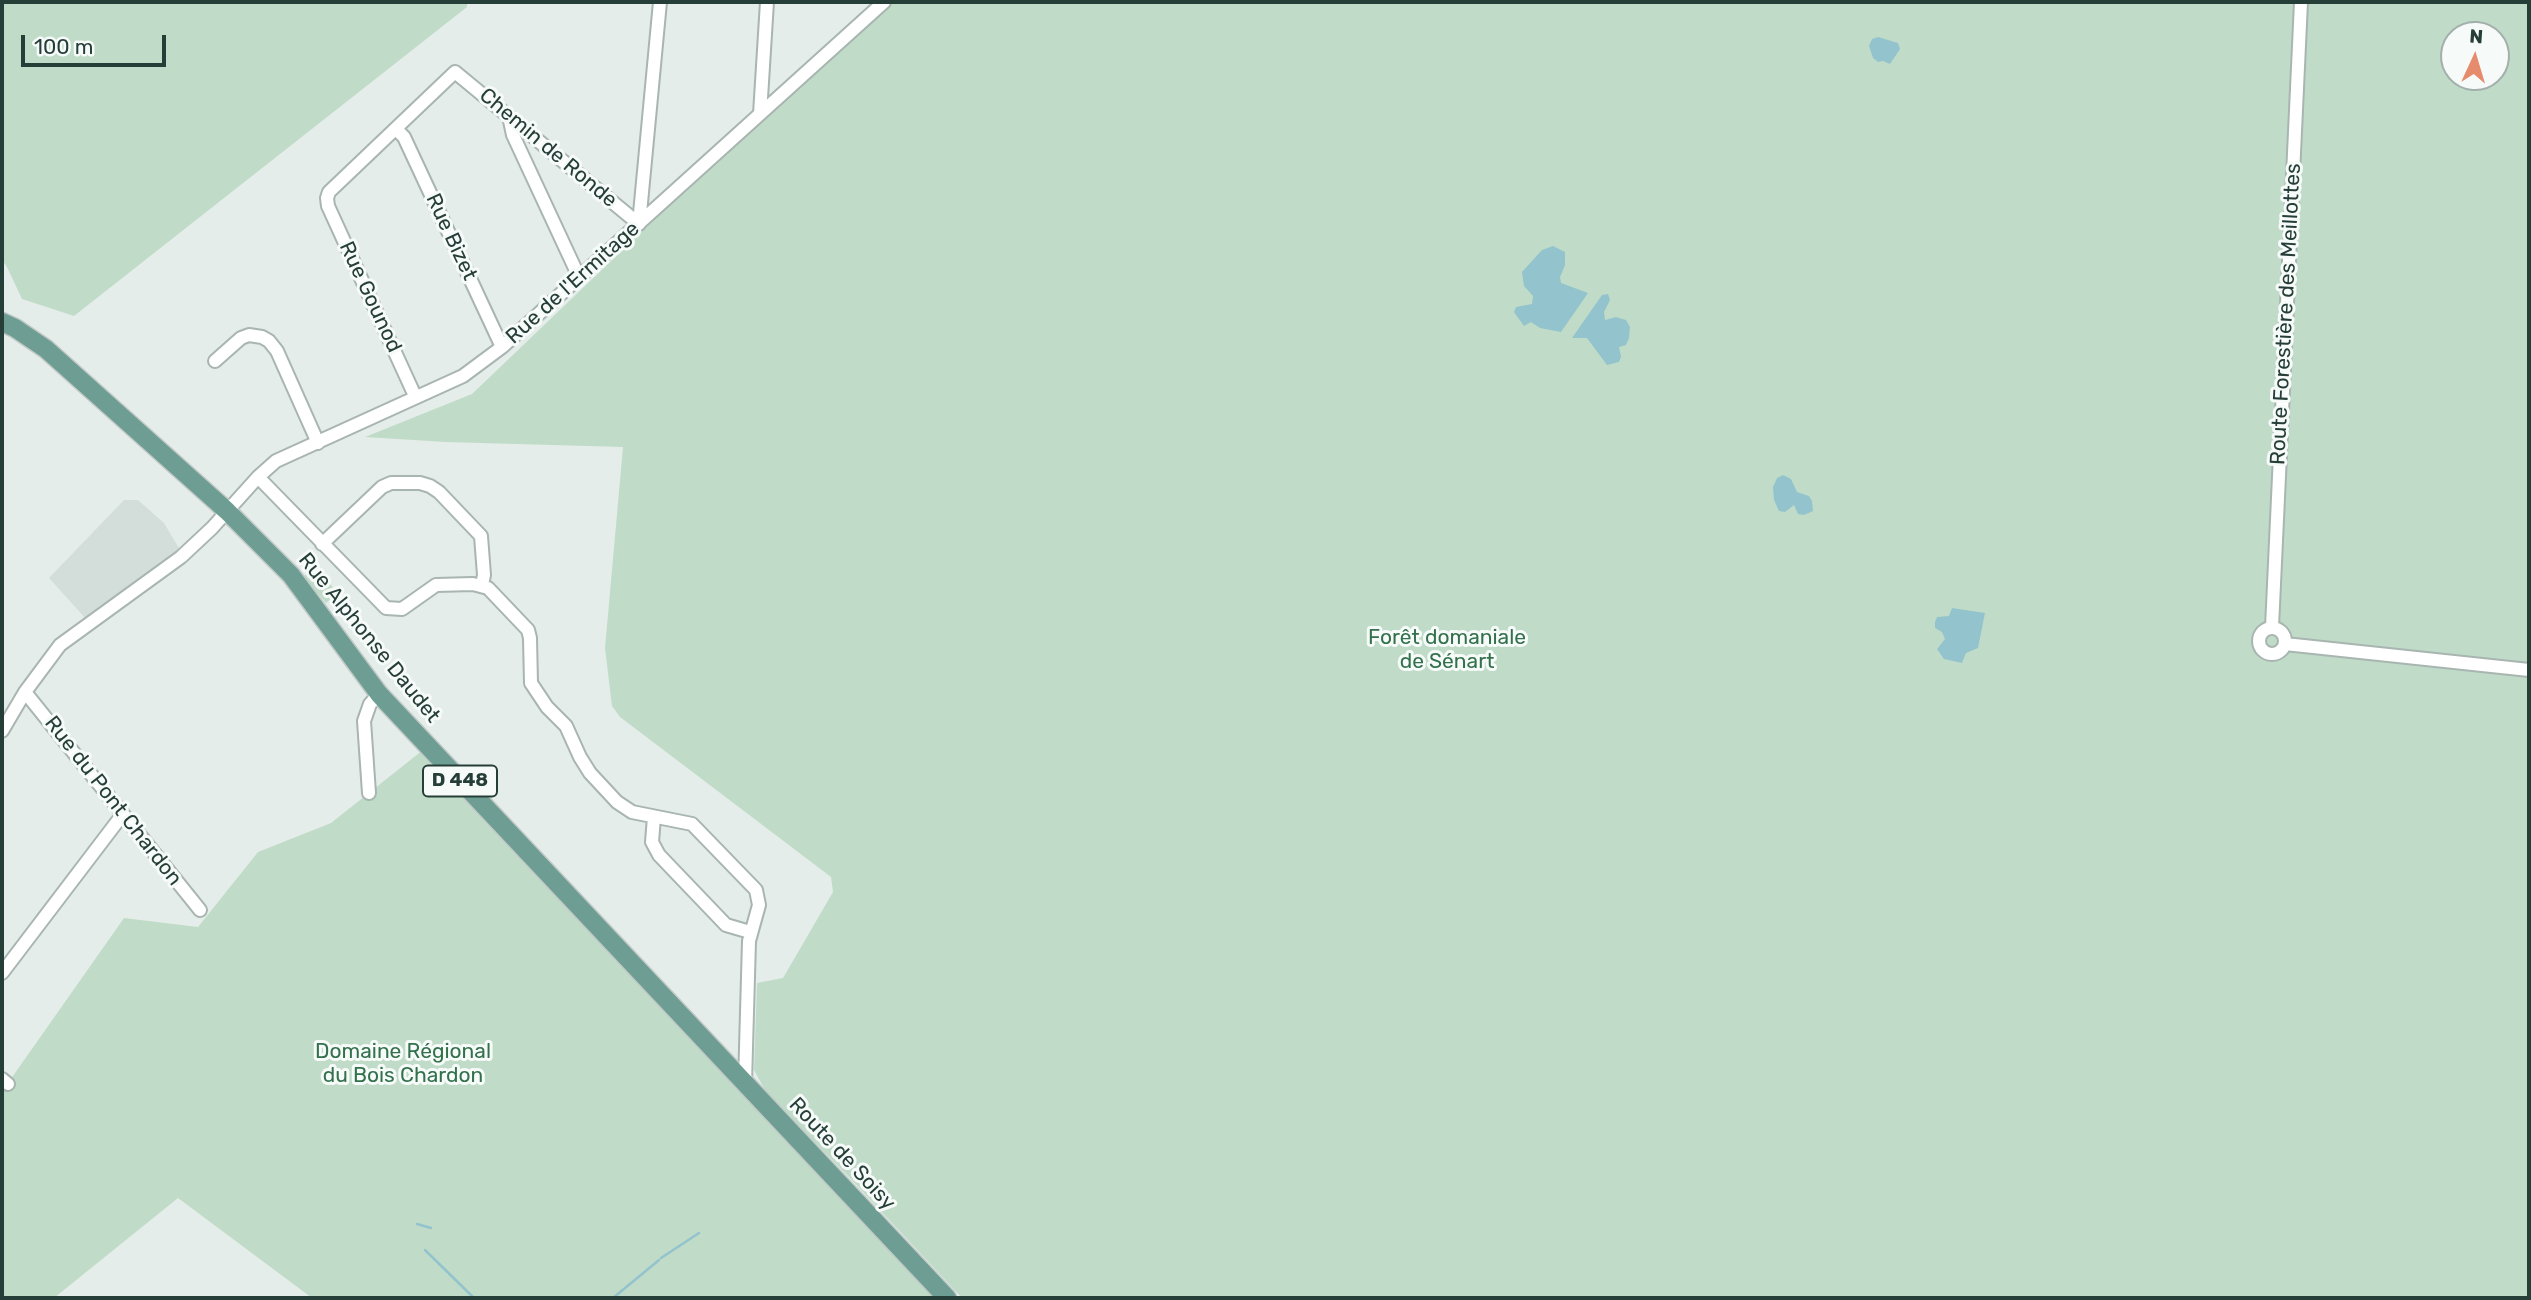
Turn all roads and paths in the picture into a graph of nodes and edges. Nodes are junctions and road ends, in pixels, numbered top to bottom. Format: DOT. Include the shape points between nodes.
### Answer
graph roads {
  1 [pos="660,2"];
  2 [pos="768,2"];
  3 [pos="884,2"];
  4 [pos="2301,2"];
  5 [pos="760,114"];
  6 [pos="509,116"];
  7 [pos="396,129"];
  8 [pos="639,224"];
  9 [pos="579,277"];
  10 [pos="2,322"];
  11 [pos="502,347"];
  12 [pos="215,361"];
  13 [pos="415,396"];
  14 [pos="318,443"];
  15 [pos="258,477"];
  16 [pos="227,511"];
  17 [pos="322,544"];
  18 [pos="482,585"];
  19 [pos="2272,627"];
  20 [pos="2285,644"];
  21 [pos="2529,670"];
  22 [pos="25,692"];
  23 [pos="379,694"];
  24 [pos="2,731"];
  25 [pos="369,793"];
  26 [pos="123,814"];
  27 [pos="654,817"];
  28 [pos="200,910"];
  29 [pos="750,932"];
  30 [pos="2,973"];
  31 [pos="705,1041"];
  32 [pos="745,1083"];
  33 [pos="947,1298"];
  1 -- 8 [label="street"];
  2 -- 5 [label="street"];
  3 -- 5 [label="street, Rue de l'Ermitage"];
  4 -- 19 [label="street, Route Forestière des Meillottes"];
  5 -- 8 [label="street, Rue de l'Ermitage"];
  6 -- 7 [label="street, Chemin de Ronde" via="455,72"];
  6 -- 8 [label="street, Chemin de Ronde"];
  6 -- 9 [label="street" via="513,135"];
  7 -- 11 [label="street, Rue Bizet" via="404,136"];
  7 -- 13 [label="street, Rue Gounod" via="327,198"];
  8 -- 9 [label="street, Rue de l'Ermitage"];
  9 -- 11 [label="street, Rue de l'Ermitage"];
  10 -- 16 [label="main road, Rue Alphonse Daudet / D 448" via="46,349"];
  11 -- 13 [label="street, Rue de l'Ermitage" via="463,376"];
  12 -- 14 [label="street" via="249,335 269,341"];
  13 -- 14 [label="street, Rue de l'Ermitage"];
  14 -- 15 [label="street, Rue de l'Ermitage" via="276,461"];
  15 -- 16 [label="street, Rue de l'Ermitage"];
  15 -- 17 [label="street"];
  16 -- 22 [label="street, Rue de l'Ermitage" via="181,556 60,645"];
  16 -- 23 [label="main road, Rue Alphonse Daudet / D 448" via="291,575"];
  17 -- 18 [label="street" via="386,608 402,609 436,585"];
  17 -- 18 [label="street" via="382,487 391,483 430,486 481,536"];
  18 -- 27 [label="street" via="528,630 531,683 566,726 584,764 623,807"];
  19 -- 20 [label="street" via="2283,633"];
  19 -- 20 [label="street" via="2259,637 2262,650 2274,654"];
  20 -- 21 [label="street"];
  22 -- 24 [label="street, Rue de l'Ermitage"];
  22 -- 26 [label="street, Rue du Pont Chardon"];
  23 -- 25 [label="street" via="364,721"];
  23 -- 31 [label="main road, Rue Alphonse Daudet / D 448"];
  26 -- 28 [label="street, Rue du Pont Chardon"];
  26 -- 30 [label="street"];
  27 -- 29 [label="street" via="652,842 659,855 726,925"];
  27 -- 29 [label="street" via="692,824 751,884 759,905"];
  29 -- 32 [label="street"];
  31 -- 32 [label="main road, Route de Soisy / D 448"];
  32 -- 33 [label="main road, Route de Soisy / D 448"];
}
